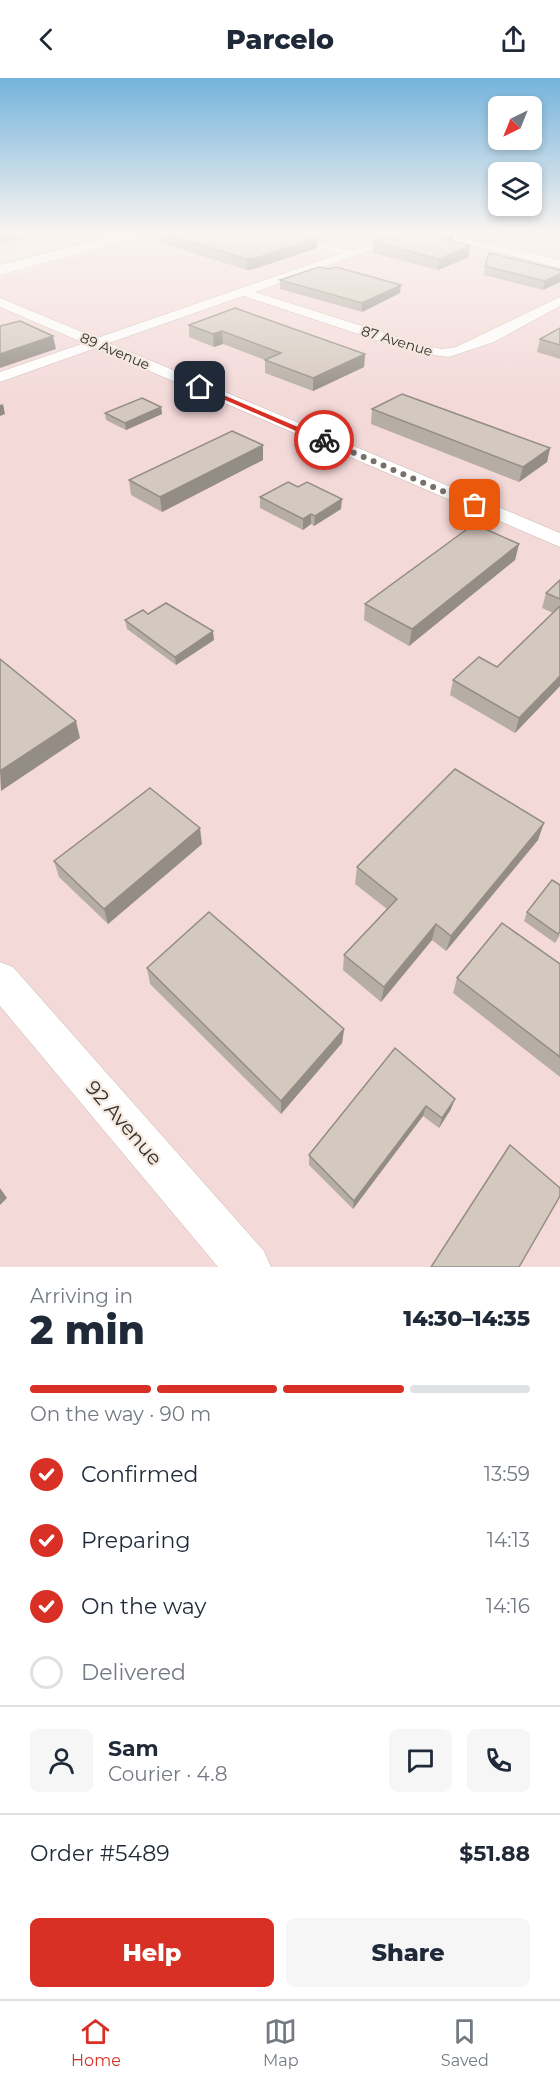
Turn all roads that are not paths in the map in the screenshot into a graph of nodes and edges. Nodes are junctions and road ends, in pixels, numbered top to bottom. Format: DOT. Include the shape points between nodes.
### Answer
graph roads {
  1 [pos="250,289"];
  2 [pos="243,292"];
  3 [pos="560,301"];
  4 [pos="0,302"];
  5 [pos="97,343"];
  6 [pos="0,377"];
  7 [pos="560,541"];
  8 [pos="0,979"];
  9 [pos="248,1267"];
  1 -- 2 [label="street"];
  2 -- 3 [label="street, 87 Avenue" via="421,350 448,353 473,345"];
  2 -- 5 [label="street"];
  4 -- 5 [label="street, 89 Avenue"];
  5 -- 6 [label="street"];
  5 -- 7 [label="street, 89 Avenue"];
  8 -- 9 [label="street, 92 Avenue"];
}
